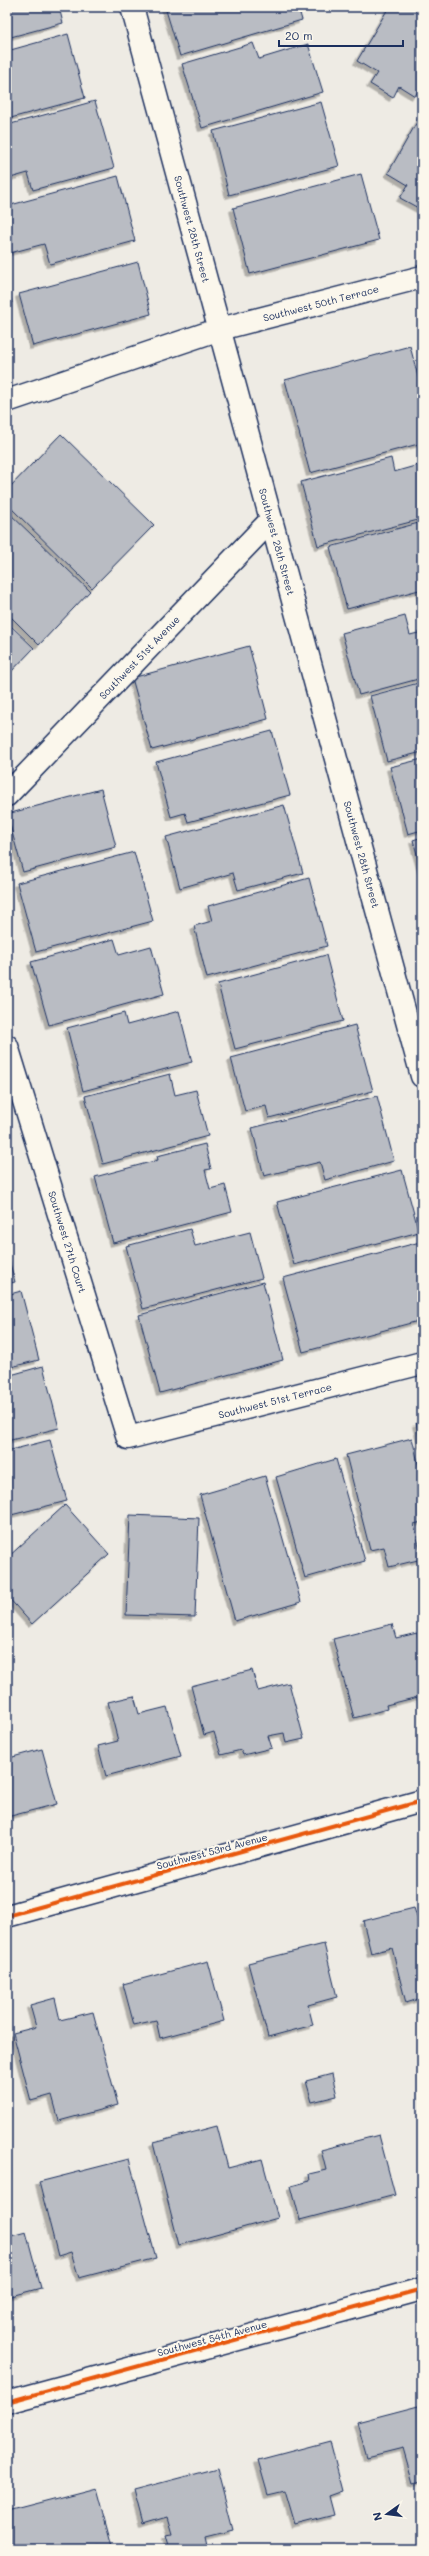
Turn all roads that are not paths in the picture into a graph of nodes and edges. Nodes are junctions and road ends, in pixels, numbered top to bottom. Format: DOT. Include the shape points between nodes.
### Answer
graph roads {
  1 [pos="132,7"];
  2 [pos="422,277"];
  3 [pos="220,329"];
  4 [pos="7,401"];
  5 [pos="271,520"];
  6 [pos="7,795"];
  7 [pos="7,1046"];
  8 [pos="422,1076"];
  9 [pos="422,1363"];
  10 [pos="128,1438"];
  11 [pos="422,1801"];
  12 [pos="7,1916"];
  13 [pos="422,2289"];
  14 [pos="7,2402"];
  1 -- 3 [label="street, Southwest 28th Street"];
  2 -- 3 [label="street, Southwest 50th Terrace"];
  3 -- 4 [label="street, Southwest 50th Terrace"];
  3 -- 5 [label="street, Southwest 28th Street"];
  5 -- 6 [label="street, Southwest 51st Avenue"];
  5 -- 8 [label="street, Southwest 28th Street"];
  7 -- 10 [label="street, Southwest 27th Court"];
  9 -- 10 [label="street, Southwest 51st Terrace"];
  11 -- 12 [label="street, Southwest 53rd Avenue"];
  13 -- 14 [label="street, Southwest 54th Avenue"];
}
